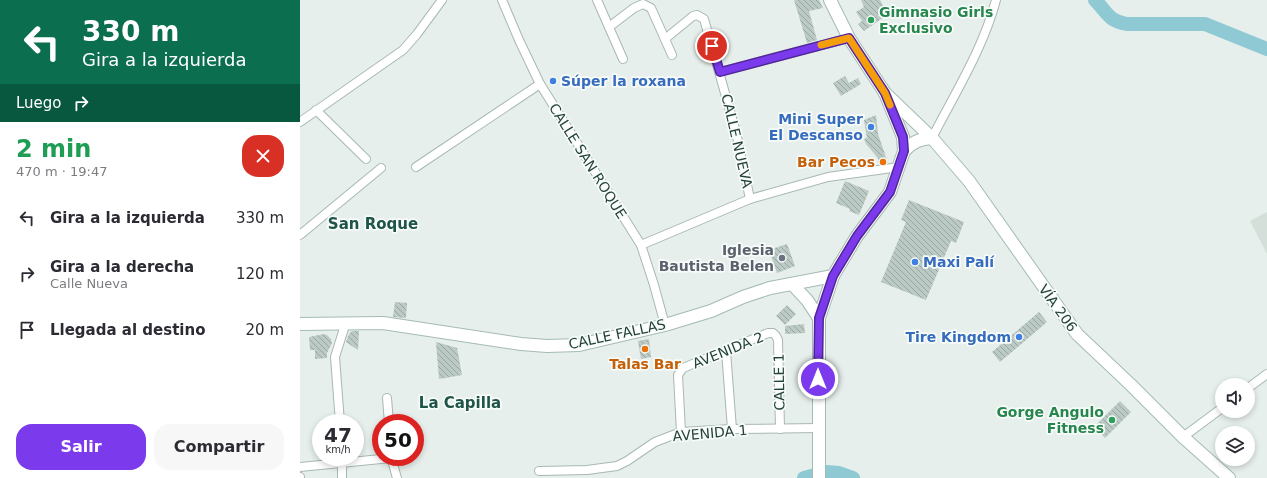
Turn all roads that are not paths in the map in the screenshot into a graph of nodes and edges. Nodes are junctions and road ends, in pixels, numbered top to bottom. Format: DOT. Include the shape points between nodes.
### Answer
graph roads {
  1 [pos="442,0"];
  2 [pos="502,0"];
  3 [pos="597,0"];
  4 [pos="830,0"];
  5 [pos="996,0"];
  6 [pos="609,27"];
  7 [pos="849,38"];
  8 [pos="665,39"];
  9 [pos="672,55"];
  10 [pos="623,59"];
  11 [pos="720,72"];
  12 [pos="540,84"];
  13 [pos="885,93"];
  14 [pos="316,110"];
  15 [pos="300,122"];
  16 [pos="903,137"];
  17 [pos="932,138"];
  18 [pos="904,151"];
  19 [pos="366,159"];
  20 [pos="416,167"];
  21 [pos="899,167"];
  22 [pos="381,168"];
  23 [pos="750,199"];
  24 [pos="300,235"];
  25 [pos="641,245"];
  26 [pos="833,276"];
  27 [pos="792,284"];
  28 [pos="819,318"];
  29 [pos="301,321"];
  30 [pos="346,322"];
  31 [pos="665,325"];
  32 [pos="776,336"];
  33 [pos="726,351"];
  34 [pos="1267,374"];
  35 [pos="1255,383"];
  36 [pos="387,398"];
  37 [pos="1215,413"];
  38 [pos="339,414"];
  39 [pos="388,414"];
  40 [pos="780,428"];
  41 [pos="819,428"];
  42 [pos="732,429"];
  43 [pos="681,432"];
  44 [pos="1183,437"];
  45 [pos="312,465"];
  46 [pos="343,466"];
  47 [pos="393,466"];
  48 [pos="300,467"];
  49 [pos="539,471"];
  50 [pos="570,474"];
  51 [pos="342,478"];
  52 [pos="397,478"];
  53 [pos="819,478"];
  54 [pos="1229,478"];
  1 -- 14 [label="street" via="403,50"];
  2 -- 12 [label="street, CALLE SAN ROQUE"];
  3 -- 6 [label="street"];
  4 -- 7 [label="main road"];
  5 -- 17 [label="street" via="982,39"];
  6 -- 8 [label="street" via="643,4 651,8"];
  6 -- 10 [label="street"];
  7 -- 11 [label="street"];
  7 -- 13 [label="main road"];
  8 -- 9 [label="street"];
  8 -- 11 [label="street, CALLE NUEVA" via="692,16 702,16"];
  11 -- 23 [label="street, CALLE NUEVA"];
  12 -- 20 [label="street"];
  12 -- 25 [label="street, CALLE SAN ROQUE"];
  13 -- 16 [label="main road"];
  13 -- 17 [label="main road, VÍA 206"];
  14 -- 15 [label="street"];
  14 -- 19 [label="street"];
  16 -- 17 [label="main road" via="918,133"];
  16 -- 18 [label="main road"];
  17 -- 18 [label="main road" via="916,140"];
  17 -- 44 [label="main road, VÍA 206" via="969,181 1077,334"];
  18 -- 21 [label="main road"];
  21 -- 23 [label="street" via="828,177"];
  21 -- 26 [label="main road" via="890,192 857,236"];
  22 -- 24 [label="street"];
  23 -- 25 [label="street"];
  25 -- 31 [label="street, CALLE SAN ROQUE"];
  26 -- 27 [label="main road, CALLE FALLAS"];
  26 -- 28 [label="main road"];
  27 -- 28 [label="main road"];
  27 -- 31 [label="main road, CALLE FALLAS" via="743,296 711,311"];
  28 -- 41 [label="main road"];
  29 -- 30 [label="main road, CALLE FALLAS"];
  30 -- 31 [label="main road, CALLE FALLAS" via="383,323 547,346 579,345"];
  30 -- 38 [label="street" via="335,357"];
  32 -- 33 [label="street, AVENIDA 2" via="768,333"];
  32 -- 40 [label="street, CALLE 1"];
  33 -- 42 [label="street"];
  33 -- 43 [label="street, AVENIDA 2" via="683,368 678,375"];
  34 -- 35 [label="street"];
  36 -- 39 [label="street"];
  37 -- 44 [label="street"];
  40 -- 41 [label="street, AVENIDA 1"];
  40 -- 42 [label="street, AVENIDA 1"];
  41 -- 53 [label="main road"];
  42 -- 43 [label="street, AVENIDA 1"];
  43 -- 50 [label="street, AVENIDA 1" via="655,442 617,466"];
  44 -- 54 [label="main road, VÍA 206"];
  45 -- 48 [label="street"];
  46 -- 51 [label="street"];
  47 -- 52 [label="street"];
  49 -- 50 [label="street, AVENIDA 1"];
}
